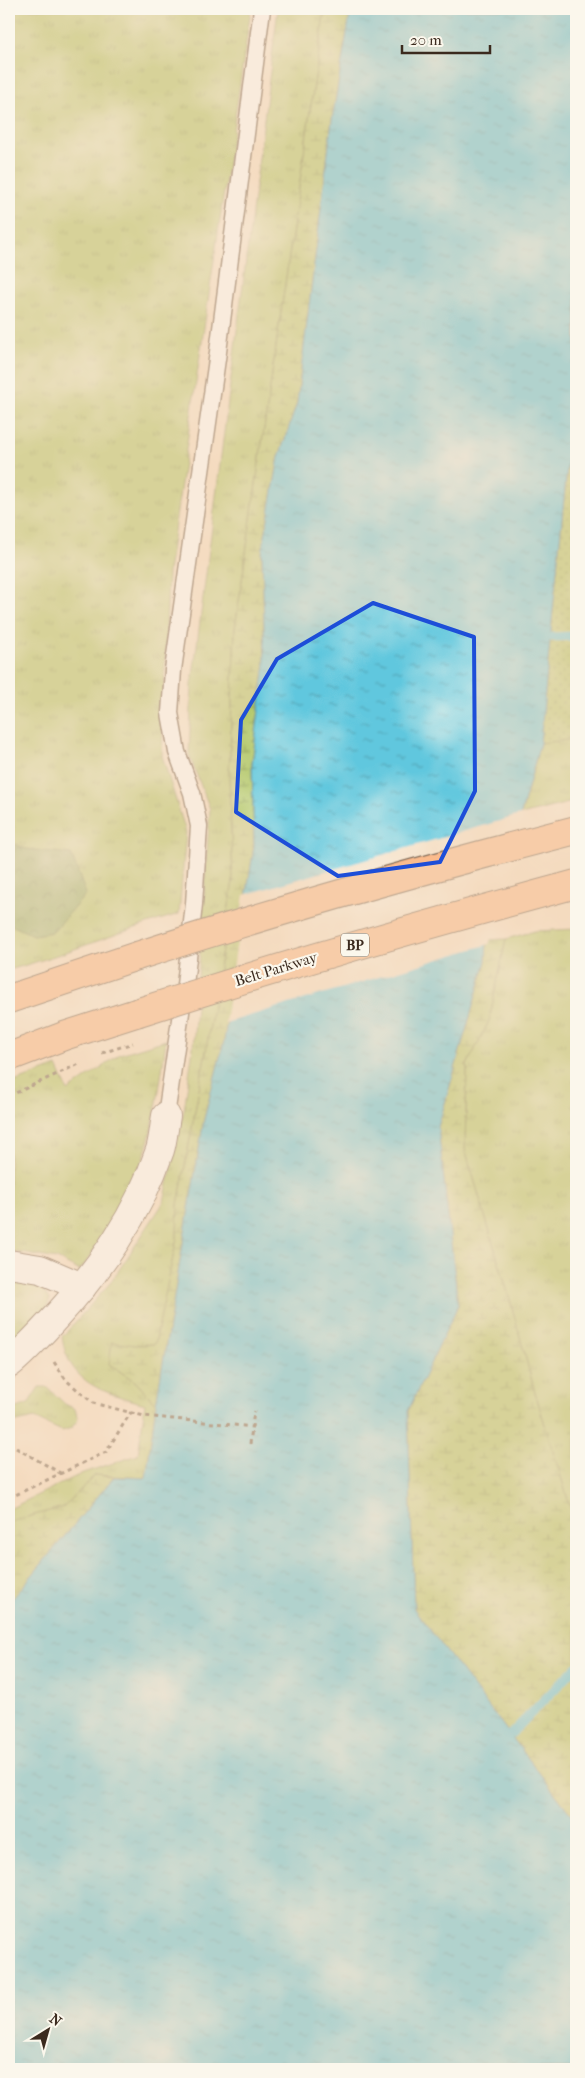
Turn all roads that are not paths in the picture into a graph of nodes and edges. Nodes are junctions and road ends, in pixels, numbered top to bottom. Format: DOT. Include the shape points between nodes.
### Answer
graph roads {
  1 [pos="262,9"];
  2 [pos="576,830"];
  3 [pos="576,884"];
  4 [pos="9,999"];
  5 [pos="9,1057"];
  6 [pos="166,1116"];
  7 [pos="9,1264"];
  8 [pos="82,1287"];
  9 [pos="9,1364"];
  1 -- 6 [label="lane" via="173,670 170,713 176,752 192,793 198,826 190,949"];
  2 -- 4 [label="highway, bridge" via="416,871 237,923"];
  3 -- 5 [label="highway, Belt Parkway / BP, bridge" via="238,980"];
  6 -- 8 [label="street" via="160,1149 132,1217 104,1261"];
  7 -- 8 [label="street" via="40,1268"];
  8 -- 9 [label="street"];
}
